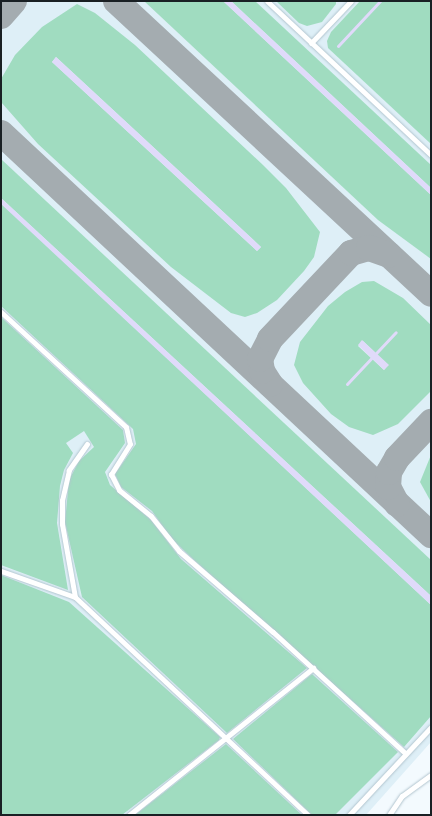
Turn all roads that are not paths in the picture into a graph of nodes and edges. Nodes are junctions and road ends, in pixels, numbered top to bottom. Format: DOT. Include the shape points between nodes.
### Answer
graph roads {
  1 [pos="266,1"];
  2 [pos="351,1"];
  3 [pos="311,43"];
  4 [pos="431,155"];
  5 [pos="1,312"];
  6 [pos="87,444"];
  7 [pos="1,571"];
  8 [pos="75,598"];
  9 [pos="313,668"];
  10 [pos="431,726"];
  11 [pos="227,739"];
  12 [pos="406,754"];
  13 [pos="431,774"];
  14 [pos="129,815"];
  15 [pos="308,815"];
  16 [pos="349,815"];
  17 [pos="389,815"];
  1 -- 3 [label="lane"];
  2 -- 3 [label="lane"];
  3 -- 4 [label="lane"];
  5 -- 9 [label="lane" via="126,427 130,444 111,474 118,490 151,516 179,551"];
  6 -- 8 [label="lane" via="69,470 62,500 62,524"];
  7 -- 8 [label="lane"];
  8 -- 11 [label="lane"];
  9 -- 11 [label="lane"];
  9 -- 12 [label="lane"];
  10 -- 12 [label="lane"];
  11 -- 14 [label="lane"];
  11 -- 15 [label="lane"];
  12 -- 16 [label="lane"];
  13 -- 17 [label="lane" via="402,796"];
}
